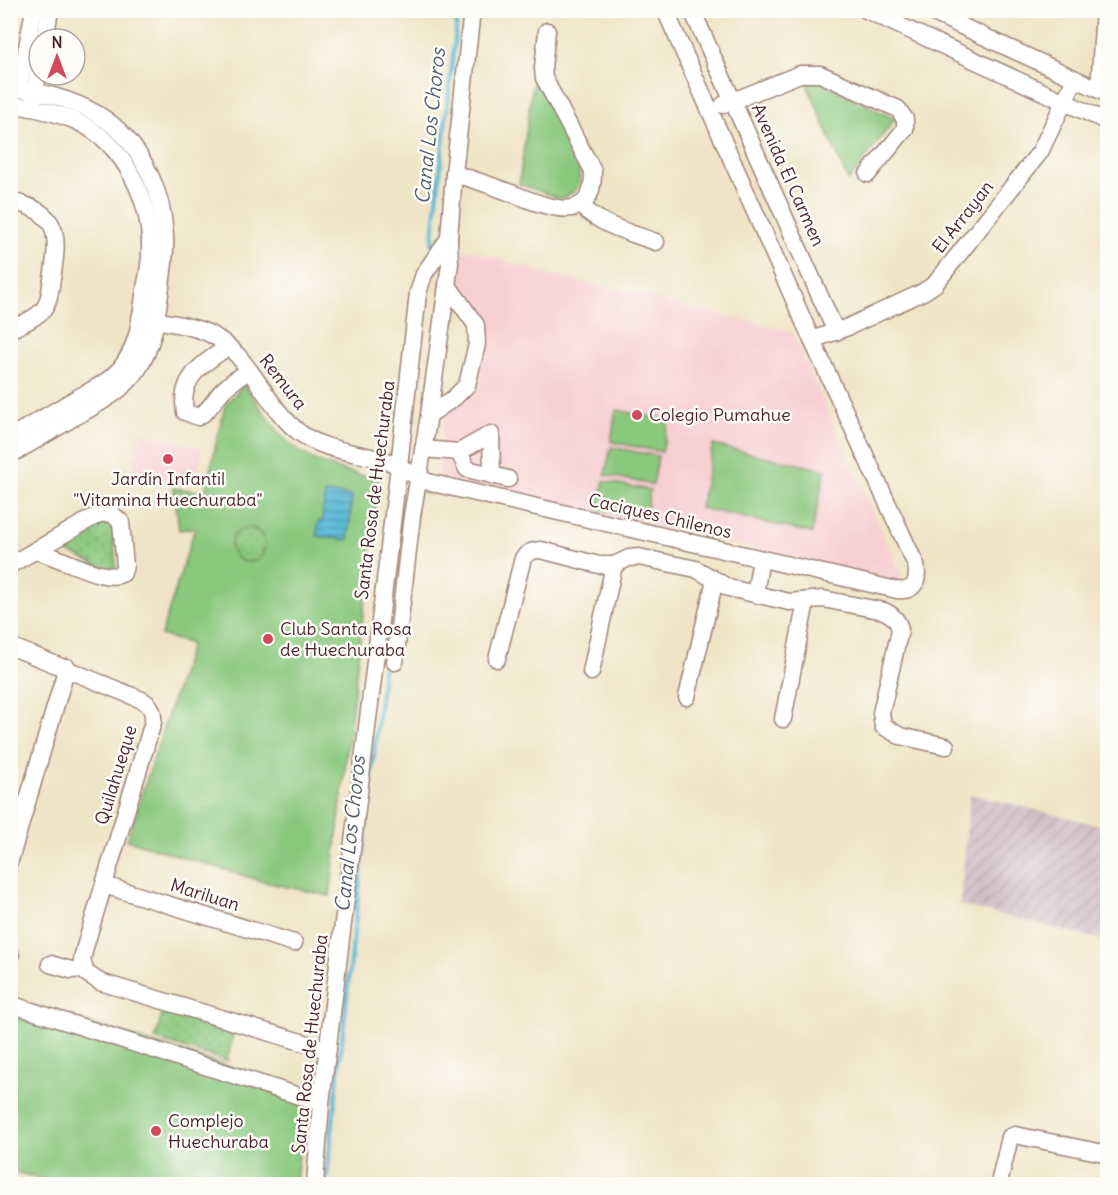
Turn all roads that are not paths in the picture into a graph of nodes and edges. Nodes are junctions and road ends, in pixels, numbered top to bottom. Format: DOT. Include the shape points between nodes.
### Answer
graph roads {
  1 [pos="34,10"];
  2 [pos="50,10"];
  3 [pos="472,10"];
  4 [pos="665,10"];
  5 [pos="692,10"];
  6 [pos="866,10"];
  7 [pos="927,10"];
  8 [pos="1104,10"];
  9 [pos="951,16"];
  10 [pos="47,27"];
  11 [pos="547,31"];
  12 [pos="1075,79"];
  13 [pos="1103,92"];
  14 [pos="24,94"];
  15 [pos="733,100"];
  16 [pos="1064,102"];
  17 [pos="10,104"];
  18 [pos="710,111"];
  19 [pos="1107,122"];
  20 [pos="454,174"];
  21 [pos="868,174"];
  22 [pos="10,201"];
  23 [pos="580,205"];
  24 [pos="449,238"];
  25 [pos="656,242"];
  26 [pos="447,284"];
  27 [pos="418,293"];
  28 [pos="444,304"];
  29 [pos="148,320"];
  30 [pos="10,330"];
  31 [pos="837,332"];
  32 [pos="812,340"];
  33 [pos="228,347"];
  34 [pos="249,370"];
  35 [pos="429,415"];
  36 [pos="10,438"];
  37 [pos="423,449"];
  38 [pos="459,452"];
  39 [pos="10,455"];
  40 [pos="399,466"];
  41 [pos="492,475"];
  42 [pos="418,477"];
  43 [pos="508,479"];
  44 [pos="34,551"];
  45 [pos="761,559"];
  46 [pos="10,565"];
  47 [pos="615,565"];
  48 [pos="715,580"];
  49 [pos="755,594"];
  50 [pos="806,601"];
  51 [pos="10,646"];
  52 [pos="497,659"];
  53 [pos="395,662"];
  54 [pos="67,667"];
  55 [pos="591,672"];
  56 [pos="687,697"];
  57 [pos="783,719"];
  58 [pos="946,746"];
  59 [pos="10,860"];
  60 [pos="104,885"];
  61 [pos="294,944"];
  62 [pos="50,964"];
  63 [pos="84,969"];
  64 [pos="10,1004"];
  65 [pos="328,1050"];
  66 [pos="321,1103"];
  67 [pos="1107,1154"];
  68 [pos="1000,1179"];
  69 [pos="315,1185"];
  1 -- 14 [label="street"];
  2 -- 10 [label="street"];
  3 -- 20 [label="street"];
  4 -- 18 [label="street"];
  5 -- 15 [label="street, Avenida El Carmen"];
  6 -- 16 [label="street"];
  7 -- 9 [label="street"];
  8 -- 13 [label="street"];
  9 -- 12 [label="street"];
  11 -- 23 [label="street" via="544,78 593,171 593,186"];
  12 -- 13 [label="street"];
  12 -- 16 [label="street, El Arrayan"];
  14 -- 17 [label="street"];
  14 -- 29 [label="street" via="61,98 108,122 146,166 154,211 166,239"];
  15 -- 18 [label="street"];
  15 -- 21 [label="street" via="800,74 820,74 898,109 905,119 905,129"];
  15 -- 31 [label="street, Avenida El Carmen"];
  16 -- 19 [label="street"];
  16 -- 31 [label="street, El Arrayan" via="1040,152 935,284"];
  18 -- 32 [label="street"];
  20 -- 23 [label="street" via="552,208"];
  20 -- 24 [label="street"];
  22 -- 30 [label="street" via="39,211 50,223 57,244 46,306"];
  23 -- 25 [label="street" via="610,226"];
  24 -- 26 [label="street"];
  24 -- 27 [label="street, Santa Rosa de Huechuraba" via="424,274"];
  26 -- 28 [label="street"];
  26 -- 35 [label="street" via="476,325 477,344 467,385"];
  27 -- 28 [label="street" via="434,290"];
  27 -- 40 [label="street, Santa Rosa de Huechuraba"];
  28 -- 35 [label="street"];
  29 -- 33 [label="street, Remura" via="206,332"];
  29 -- 36 [label="street" via="113,376"];
  29 -- 39 [label="street" via="147,351 123,387"];
  31 -- 32 [label="street"];
  32 -- 45 [label="street, Caciques Chilenos" via="916,565 918,579 904,591"];
  33 -- 34 [label="street, Remura"];
  33 -- 34 [label="street" via="188,381 183,399 185,412 198,417 209,411 230,383"];
  34 -- 40 [label="street, Remura" via="285,419 309,439 335,450"];
  35 -- 37 [label="street"];
  37 -- 38 [label="street"];
  37 -- 42 [label="street"];
  38 -- 41 [label="street" via="467,469"];
  38 -- 41 [label="street" via="491,434"];
  40 -- 42 [label="street, Caciques Chilenos"];
  40 -- 65 [label="street, Santa Rosa de Huechuraba"];
  41 -- 43 [label="street"];
  42 -- 45 [label="street, Caciques Chilenos"];
  42 -- 53 [label="street"];
  44 -- 44 [label="street" via="105,576 117,576 125,566 123,525 115,514 103,512"];
  44 -- 46 [label="street"];
  45 -- 49 [label="street"];
  47 -- 48 [label="street" via="639,557 696,569"];
  47 -- 52 [label="street" via="599,565 541,550 526,554"];
  47 -- 55 [label="street"];
  48 -- 49 [label="street"];
  48 -- 56 [label="street"];
  49 -- 50 [label="street" via="789,602"];
  50 -- 57 [label="street"];
  50 -- 58 [label="street" via="823,599 891,614 900,630 881,713 883,726 900,736"];
  51 -- 54 [label="street, Quilahueque"];
  54 -- 59 [label="street"];
  54 -- 60 [label="street, Quilahueque" via="142,700 153,712"];
  60 -- 61 [label="street, Mariluan"];
  60 -- 63 [label="street, Quilahueque" via="85,947"];
  62 -- 63 [label="street"];
  63 -- 65 [label="street" via="89,977 100,982"];
  64 -- 66 [label="street"];
  65 -- 66 [label="street, Santa Rosa de Huechuraba"];
  66 -- 69 [label="street, Santa Rosa de Huechuraba"];
  67 -- 68 [label="street" via="1015,1135 1010,1137"];
}
